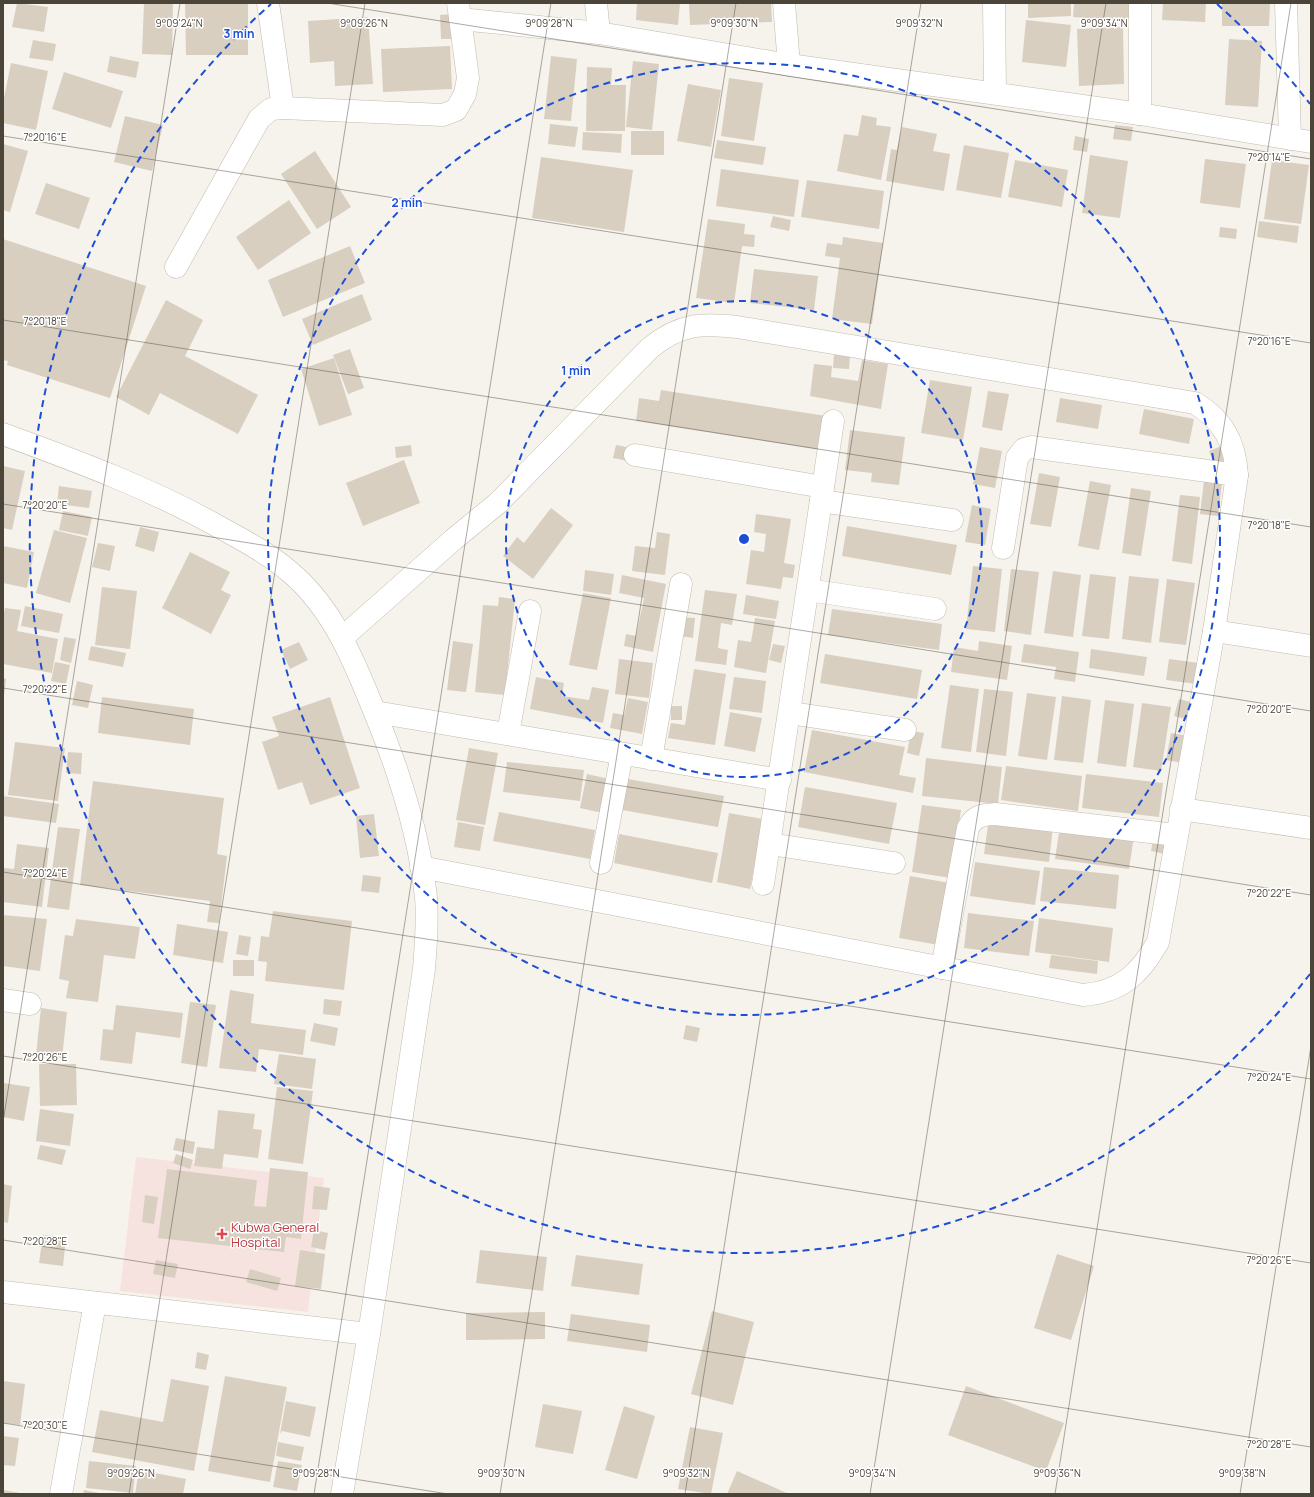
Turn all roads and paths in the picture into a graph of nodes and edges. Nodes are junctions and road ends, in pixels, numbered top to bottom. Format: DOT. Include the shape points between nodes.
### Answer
graph roads {
  1 [pos="268,3"];
  2 [pos="596,3"];
  3 [pos="784,3"];
  4 [pos="994,3"];
  5 [pos="1140,3"];
  6 [pos="1286,3"];
  7 [pos="459,11"];
  8 [pos="599,33"];
  9 [pos="789,65"];
  10 [pos="995,93"];
  11 [pos="283,108"];
  12 [pos="1140,114"];
  13 [pos="1290,139"];
  14 [pos="1311,142"];
  15 [pos="176,267"];
  16 [pos="833,421"];
  17 [pos="3,434"];
  18 [pos="635,456"];
  19 [pos="1237,475"];
  20 [pos="822,494"];
  21 [pos="952,520"];
  22 [pos="1003,548"];
  23 [pos="681,584"];
  24 [pos="808,590"];
  25 [pos="935,609"];
  26 [pos="530,611"];
  27 [pos="1214,630"];
  28 [pos="342,638"];
  29 [pos="1311,646"];
  30 [pos="375,712"];
  31 [pos="790,713"];
  32 [pos="905,730"];
  33 [pos="508,734"];
  34 [pos="622,754"];
  35 [pos="651,759"];
  36 [pos="780,780"];
  37 [pos="1181,809"];
  38 [pos="1311,828"];
  39 [pos="1176,835"];
  40 [pos="770,844"];
  41 [pos="601,863"];
  42 [pos="894,863"];
  43 [pos="421,867"];
  44 [pos="763,884"];
  45 [pos="942,968"];
  46 [pos="3,1000"];
  47 [pos="30,1004"];
  48 [pos="3,1292"];
  49 [pos="95,1303"];
  50 [pos="369,1334"];
  51 [pos="61,1494"];
  52 [pos="342,1494"];
  1 -- 11 [label="street"];
  2 -- 8 [label="street"];
  3 -- 9 [label="street"];
  4 -- 10 [label="street"];
  5 -- 12 [label="street"];
  6 -- 13 [label="street"];
  7 -- 8 [label="street"];
  7 -- 11 [label="street" via="468,78 465,94 456,110 443,115"];
  8 -- 9 [label="street"];
  9 -- 10 [label="street"];
  10 -- 12 [label="street"];
  11 -- 15 [label="street" via="271,109 259,119"];
  12 -- 13 [label="street"];
  13 -- 14 [label="street"];
  16 -- 20 [label="street"];
  17 -- 28 [label="street" via="69,458 156,496 253,545 290,572 304,586"];
  18 -- 20 [label="street"];
  19 -- 22 [label="street" via="1031,447 1024,449 1017,458"];
  19 -- 27 [label="street"];
  19 -- 28 [label="street" via="1236,459 1223,428 1211,413 1195,403 737,327 699,326 665,335 650,348 498,503"];
  20 -- 21 [label="street"];
  20 -- 24 [label="street"];
  23 -- 35 [label="street"];
  24 -- 25 [label="street"];
  24 -- 31 [label="street"];
  26 -- 33 [label="street"];
  27 -- 29 [label="street"];
  27 -- 37 [label="street"];
  28 -- 30 [label="street" via="359,671"];
  30 -- 33 [label="street"];
  30 -- 43 [label="street" via="399,777"];
  31 -- 32 [label="street"];
  31 -- 36 [label="street"];
  33 -- 34 [label="street"];
  34 -- 35 [label="street"];
  34 -- 41 [label="street"];
  35 -- 36 [label="street"];
  36 -- 40 [label="street"];
  37 -- 38 [label="street"];
  37 -- 39 [label="street"];
  39 -- 45 [label="street" via="1158,942 1140,970 1113,989 1100,994 1083,995"];
  39 -- 45 [label="street" via="995,814 973,819 968,828"];
  40 -- 42 [label="street"];
  40 -- 44 [label="street"];
  43 -- 45 [label="street"];
  43 -- 50 [label="street" via="427,913 424,969"];
  46 -- 47 [label="street"];
  48 -- 49 [label="street"];
  49 -- 50 [label="street"];
  49 -- 51 [label="street"];
  50 -- 52 [label="street"];
}
